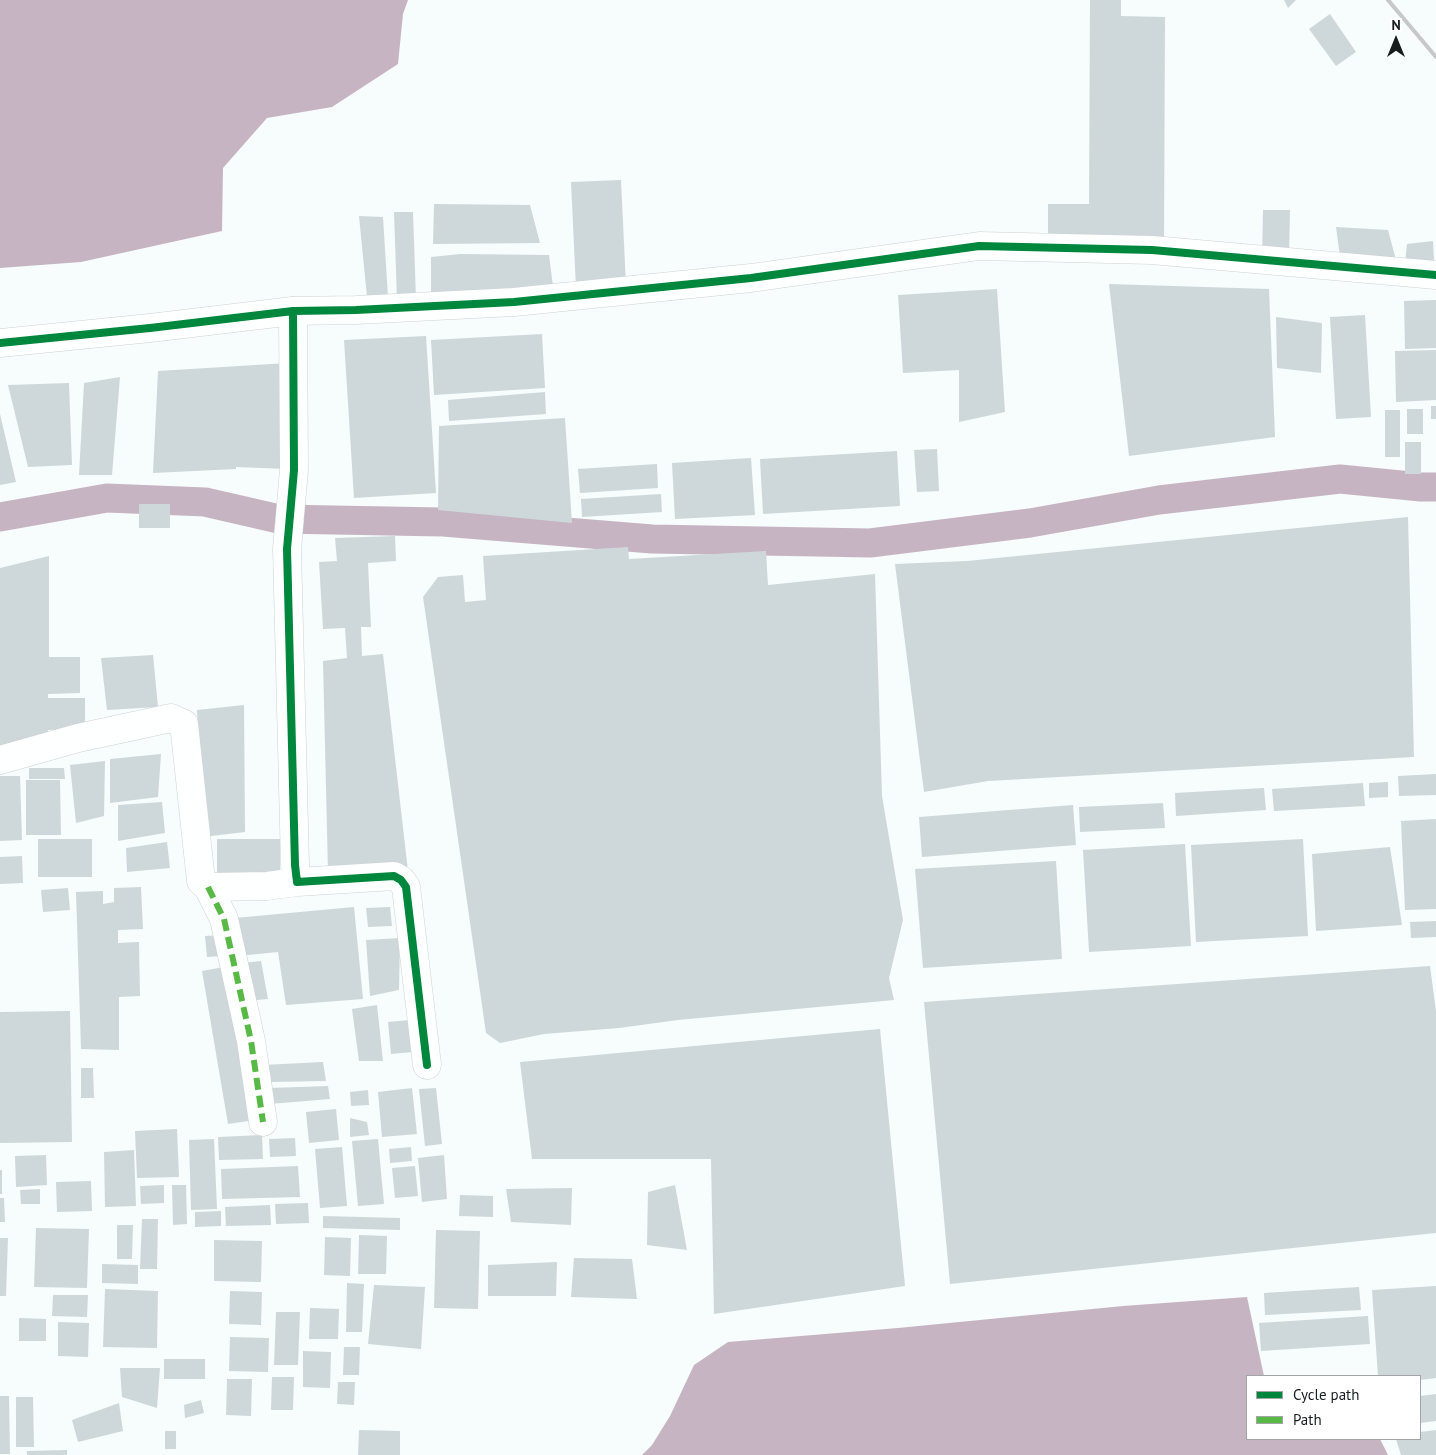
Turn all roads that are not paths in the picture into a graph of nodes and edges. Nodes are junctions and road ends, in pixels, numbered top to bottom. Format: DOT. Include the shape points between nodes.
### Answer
graph roads {
  1 [pos="1436,275"];
  2 [pos="293,311"];
  3 [pos="0,343"];
  4 [pos="0,760"];
  5 [pos="297,882"];
  6 [pos="208,888"];
  7 [pos="427,1065"];
  8 [pos="263,1122"];
  1 -- 2 [label="street" via="1152,250 978,246 752,278 514,302"];
  2 -- 3 [label="street"];
  2 -- 5 [label="street" via="294,470 287,549"];
  4 -- 6 [label="street" via="150,721 171,718 184,724 201,882"];
  5 -- 6 [label="street"];
  5 -- 7 [label="street" via="394,876 406,887"];
  6 -- 8 [label="street" via="224,919 251,1041"];
}
